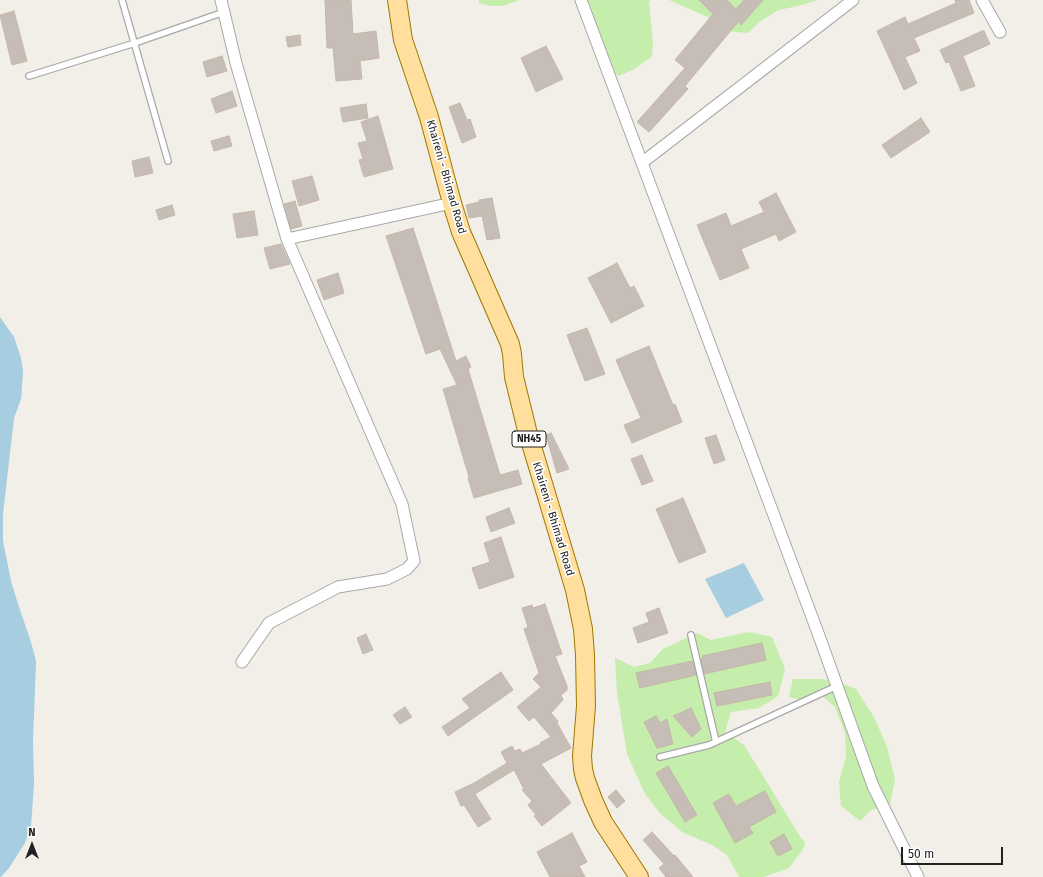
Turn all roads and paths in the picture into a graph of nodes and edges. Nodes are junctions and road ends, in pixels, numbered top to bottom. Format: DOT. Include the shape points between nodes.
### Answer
graph roads {
  1 [pos="122,0"];
  2 [pos="221,0"];
  3 [pos="397,0"];
  4 [pos="582,0"];
  5 [pos="853,0"];
  6 [pos="982,0"];
  7 [pos="224,12"];
  8 [pos="1000,32"];
  9 [pos="135,43"];
  10 [pos="29,76"];
  11 [pos="168,161"];
  12 [pos="643,162"];
  13 [pos="452,203"];
  14 [pos="287,239"];
  15 [pos="691,635"];
  16 [pos="242,662"];
  17 [pos="837,686"];
  18 [pos="716,742"];
  19 [pos="660,758"];
  20 [pos="639,877"];
  21 [pos="918,877"];
  1 -- 9 [label="lane"];
  2 -- 7 [label="street"];
  3 -- 13 [label="main road, Khaireni - Bhimad Road / NH45" via="403,40 429,117"];
  4 -- 12 [label="street"];
  5 -- 12 [label="street"];
  6 -- 8 [label="street"];
  7 -- 9 [label="lane"];
  7 -- 14 [label="street" via="236,63"];
  9 -- 10 [label="lane"];
  9 -- 11 [label="lane"];
  12 -- 17 [label="street"];
  13 -- 14 [label="street"];
  13 -- 20 [label="main road, Khaireni - Bhimad Road / NH45" via="461,232 510,344 514,377 527,430 575,590 583,628 585,655 586,706 582,756 585,778 603,822"];
  14 -- 16 [label="street" via="402,504 414,561 407,569 387,579 338,587 269,623"];
  15 -- 18 [label="lane"];
  17 -- 18 [label="lane"];
  17 -- 21 [label="street" via="873,786"];
  18 -- 19 [label="lane"];
}
